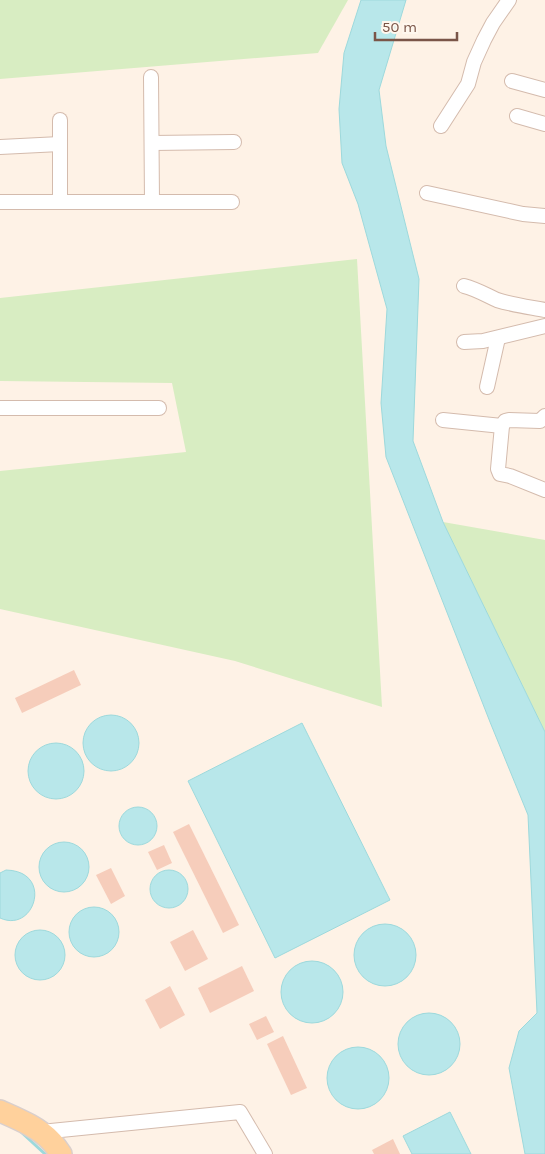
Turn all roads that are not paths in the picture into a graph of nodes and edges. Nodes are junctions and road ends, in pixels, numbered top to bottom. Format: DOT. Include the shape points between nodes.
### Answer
graph roads {
  1 [pos="509,0"];
  2 [pos="151,77"];
  3 [pos="512,81"];
  4 [pos="545,90"];
  5 [pos="517,116"];
  6 [pos="60,120"];
  7 [pos="545,124"];
  8 [pos="441,126"];
  9 [pos="234,142"];
  10 [pos="152,143"];
  11 [pos="60,144"];
  12 [pos="0,147"];
  13 [pos="426,193"];
  14 [pos="0,202"];
  15 [pos="60,202"];
  16 [pos="152,202"];
  17 [pos="232,202"];
  18 [pos="545,216"];
  19 [pos="464,286"];
  20 [pos="545,310"];
  21 [pos="545,326"];
  22 [pos="498,338"];
  23 [pos="464,342"];
  24 [pos="487,386"];
  25 [pos="0,408"];
  26 [pos="160,408"];
  27 [pos="545,416"];
  28 [pos="443,420"];
  29 [pos="502,426"];
  30 [pos="545,490"];
  31 [pos="0,1111"];
  32 [pos="41,1132"];
  33 [pos="61,1154"];
  34 [pos="265,1154"];
  1 -- 8 [label="street" via="484,40 468,84"];
  2 -- 10 [label="street"];
  3 -- 4 [label="street"];
  5 -- 7 [label="street"];
  6 -- 11 [label="street"];
  9 -- 10 [label="street"];
  10 -- 16 [label="street"];
  11 -- 12 [label="street"];
  11 -- 15 [label="street"];
  13 -- 18 [label="street"];
  14 -- 15 [label="street"];
  15 -- 16 [label="street"];
  16 -- 17 [label="street"];
  19 -- 20 [label="street" via="497,300"];
  21 -- 22 [label="street"];
  22 -- 23 [label="street"];
  22 -- 24 [label="street"];
  25 -- 26 [label="street"];
  27 -- 29 [label="street" via="540,421 509,420"];
  28 -- 29 [label="street"];
  29 -- 30 [label="street" via="500,474"];
  31 -- 32 [label="main road"];
  32 -- 33 [label="main road"];
  32 -- 34 [label="street" via="240,1112"];
}
